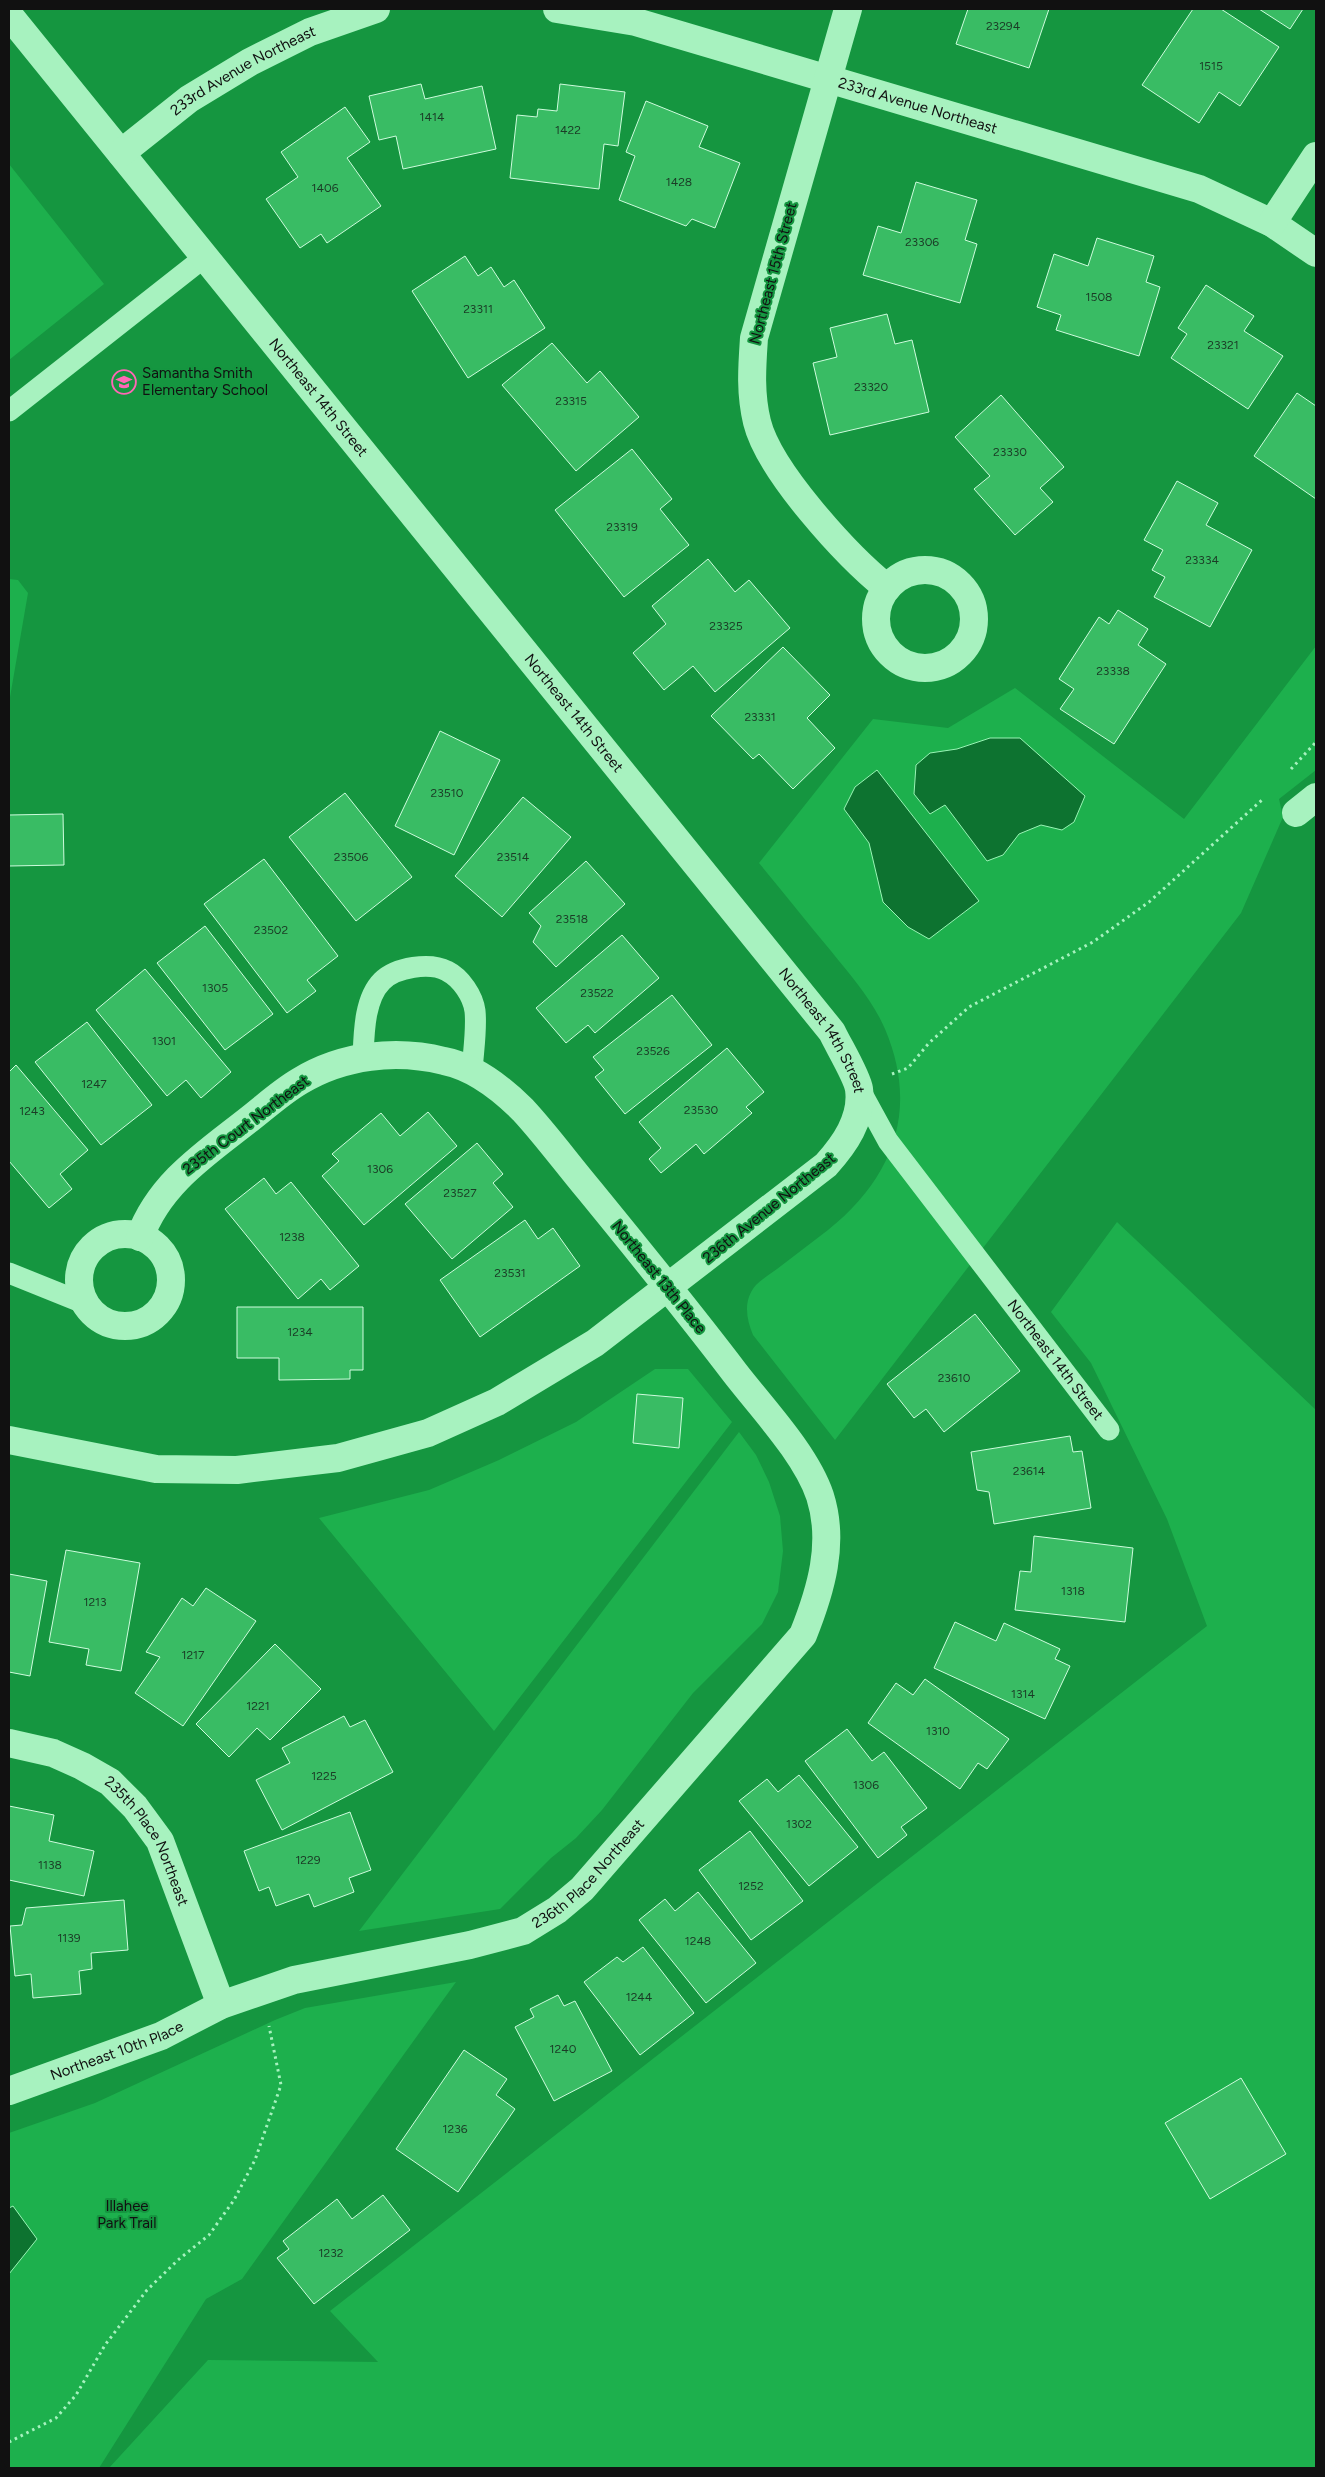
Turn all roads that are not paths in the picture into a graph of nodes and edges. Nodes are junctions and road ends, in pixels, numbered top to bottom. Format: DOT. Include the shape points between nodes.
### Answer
graph roads {
  1 [pos="376,9"];
  2 [pos="557,9"];
  3 [pos="848,9"];
  4 [pos="9,15"];
  5 [pos="827,79"];
  6 [pos="121,153"];
  7 [pos="1316,156"];
  8 [pos="1272,223"];
  9 [pos="1316,253"];
  10 [pos="206,256"];
  11 [pos="9,411"];
  12 [pos="887,588"];
  13 [pos="413,1055"];
  14 [pos="363,1058"];
  15 [pos="472,1072"];
  16 [pos="859,1088"];
  17 [pos="140,1237"];
  18 [pos="9,1273"];
  19 [pos="669,1287"];
  20 [pos="86,1304"];
  21 [pos="1109,1430"];
  22 [pos="9,1440"];
  23 [pos="825,1564"];
  24 [pos="9,1743"];
  25 [pos="221,2005"];
  26 [pos="9,2091"];
  1 -- 6 [label="street, 233rd Avenue Northeast" via="310,32 250,62 189,99"];
  2 -- 5 [label="street, 233rd Avenue Northeast" via="636,22"];
  3 -- 5 [label="street, Northeast 15th Street"];
  4 -- 6 [label="street, Northeast 14th Street"];
  5 -- 8 [label="street, 233rd Avenue Northeast" via="1198,189"];
  5 -- 12 [label="street, Northeast 15th Street" via="754,338 750,384 757,423 773,460 865,570"];
  6 -- 10 [label="street, Northeast 14th Street"];
  7 -- 8 [label="street"];
  8 -- 9 [label="street, 233rd Avenue Northeast"];
  10 -- 11 [label="lane"];
  10 -- 16 [label="street, Northeast 14th Street" via="832,1032"];
  13 -- 14 [label="street, 235th Court Northeast"];
  13 -- 15 [label="street, Northeast 13th Place" via="447,1061"];
  14 -- 15 [label="lane" via="367,1016 382,981 401,970 424,966 447,971 466,988 475,1010"];
  14 -- 17 [label="street, 235th Court Northeast" via="338,1064 300,1080 183,1171 162,1195"];
  15 -- 19 [label="street, Northeast 13th Place" via="486,1078 522,1110"];
  16 -- 19 [label="street, 236th Avenue Northeast" via="852,1128 844,1145 826,1165"];
  16 -- 21 [label="lane, Northeast 14th Street" via="888,1141"];
  17 -- 20 [label="street" via="124,1234 108,1238 85,1258 80,1273 80,1289"];
  17 -- 20 [label="street" via="154,1244 165,1257 171,1287 166,1303 156,1315 142,1323 127,1326 110,1324"];
  18 -- 20 [label="lane"];
  19 -- 22 [label="street, 236th Avenue Northeast" via="595,1343 497,1402 428,1433 338,1458 237,1470 156,1469"];
  19 -- 23 [label="street, Northeast 13th Place" via="802,1460 820,1495 826,1527"];
  23 -- 25 [label="street, 236th Place Northeast" via="818,1598 803,1635 582,1889 557,1910 523,1931 470,1945 294,1980"];
  24 -- 25 [label="street, 235th Place Northeast" via="53,1754 82,1766 110,1782 135,1807 160,1841"];
  25 -- 26 [label="street, Northeast 10th Place" via="161,2036"];
}
